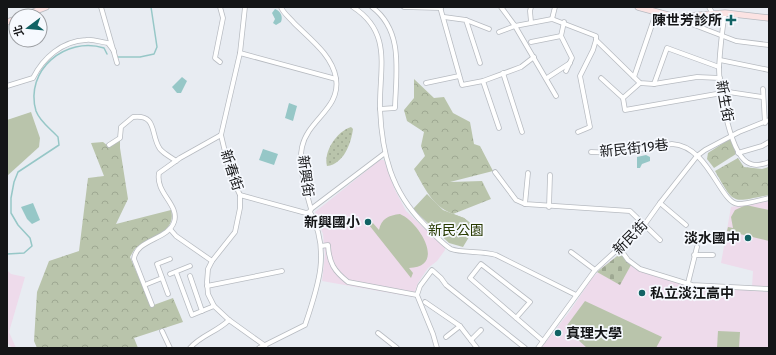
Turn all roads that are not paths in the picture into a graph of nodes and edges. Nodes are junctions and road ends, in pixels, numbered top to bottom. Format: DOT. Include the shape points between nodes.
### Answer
graph roads {
  1 [pos="101,7"];
  2 [pos="220,7"];
  3 [pos="245,7"];
  4 [pos="281,7"];
  5 [pos="353,7"];
  6 [pos="372,7"];
  7 [pos="404,7"];
  8 [pos="501,7"];
  9 [pos="531,7"];
  10 [pos="555,7"];
  11 [pos="638,7"];
  12 [pos="709,7"];
  13 [pos="714,7"];
  14 [pos="440,8"];
  15 [pos="656,13"];
  16 [pos="725,13"];
  17 [pos="713,14"];
  18 [pos="444,16"];
  19 [pos="676,18"];
  20 [pos="769,18"];
  21 [pos="552,19"];
  22 [pos="466,20"];
  23 [pos="531,22"];
  24 [pos="564,22"];
  25 [pos="515,26"];
  26 [pos="489,29"];
  27 [pos="500,32"];
  28 [pos="561,36"];
  29 [pos="722,36"];
  30 [pos="596,38"];
  31 [pos="531,42"];
  32 [pos="769,45"];
  33 [pos="114,51"];
  34 [pos="240,53"];
  35 [pos="534,58"];
  36 [pos="720,60"];
  37 [pos="220,62"];
  38 [pos="118,63"];
  39 [pos="480,63"];
  40 [pos="570,63"];
  41 [pos="719,67"];
  42 [pos="769,70"];
  43 [pos="566,71"];
  44 [pos="503,73"];
  45 [pos="459,76"];
  46 [pos="634,77"];
  47 [pos="546,78"];
  48 [pos="601,78"];
  49 [pos="720,78"];
  50 [pos="336,79"];
  51 [pos="483,81"];
  52 [pos="426,83"];
  53 [pos="640,83"];
  54 [pos="654,84"];
  55 [pos="7,86"];
  56 [pos="763,89"];
  57 [pos="722,92"];
  58 [pos="556,96"];
  59 [pos="762,97"];
  60 [pos="623,98"];
  61 [pos="380,109"];
  62 [pos="767,122"];
  63 [pos="499,128"];
  64 [pos="522,132"];
  65 [pos="578,132"];
  66 [pos="221,135"];
  67 [pos="732,137"];
  68 [pos="769,142"];
  69 [pos="109,145"];
  70 [pos="591,152"];
  71 [pos="386,153"];
  72 [pos="738,153"];
  73 [pos="697,156"];
  74 [pos="176,161"];
  75 [pos="769,162"];
  76 [pos="495,172"];
  77 [pos="528,173"];
  78 [pos="550,175"];
  79 [pos="240,195"];
  80 [pos="769,198"];
  81 [pos="660,203"];
  82 [pos="525,204"];
  83 [pos="549,207"];
  84 [pos="311,211"];
  85 [pos="645,224"];
  86 [pos="686,225"];
  87 [pos="170,229"];
  88 [pos="660,240"];
  89 [pos="322,246"];
  90 [pos="697,247"];
  91 [pos="620,249"];
  92 [pos="571,252"];
  93 [pos="694,255"];
  94 [pos="712,255"];
  95 [pos="170,259"];
  96 [pos="212,261"];
  97 [pos="190,266"];
  98 [pos="595,270"];
  99 [pos="282,271"];
  100 [pos="176,272"];
  101 [pos="170,274"];
  102 [pos="190,276"];
  103 [pos="162,278"];
  104 [pos="688,283"];
  105 [pos="147,284"];
  106 [pos="208,286"];
  107 [pos="769,289"];
  108 [pos="168,294"];
  109 [pos="417,295"];
  110 [pos="576,295"];
  111 [pos="425,302"];
  112 [pos="152,305"];
  113 [pos="214,306"];
  114 [pos="202,311"];
  115 [pos="516,318"];
  116 [pos="229,320"];
  117 [pos="460,326"];
  118 [pos="481,330"];
  119 [pos="162,331"];
  120 [pos="378,333"];
  121 [pos="446,337"];
  122 [pos="471,340"];
  123 [pos="543,341"];
  124 [pos="265,346"];
  125 [pos="170,348"];
  126 [pos="190,348"];
  127 [pos="259,348"];
  128 [pos="397,348"];
  129 [pos="437,348"];
  130 [pos="477,348"];
  131 [pos="525,348"];
  132 [pos="538,348"];
  1 -- 33 [label="street"];
  2 -- 37 [label="street" via="223,18 215,58"];
  3 -- 34 [label="street, 新春街"];
  4 -- 50 [label="street, 新興街" via="322,51 332,66"];
  5 -- 61 [label="street" via="363,14 377,32 382,54"];
  6 -- 61 [label="street" via="380,13 388,26 397,48 394,108"];
  7 -- 14 [label="street"];
  8 -- 25 [label="street"];
  9 -- 23 [label="street"];
  10 -- 21 [label="street"];
  11 -- 15 [label="main road"];
  12 -- 17 [label="street"];
  13 -- 17 [label="street"];
  14 -- 18 [label="street"];
  15 -- 19 [label="main road"];
  15 -- 46 [label="street"];
  16 -- 17 [label="main road"];
  16 -- 20 [label="main road"];
  16 -- 29 [label="street, 新生街"];
  17 -- 19 [label="main road"];
  18 -- 22 [label="street"];
  18 -- 45 [label="street"];
  19 -- 29 [label="street"];
  21 -- 23 [label="street"];
  21 -- 24 [label="street"];
  22 -- 26 [label="street"];
  22 -- 39 [label="street"];
  23 -- 25 [label="street"];
  24 -- 28 [label="street"];
  24 -- 30 [label="street"];
  25 -- 27 [label="street"];
  25 -- 35 [label="street"];
  28 -- 31 [label="street"];
  28 -- 40 [label="street" via="572,58"];
  29 -- 32 [label="street" via="736,41"];
  29 -- 36 [label="street, 新生街"];
  30 -- 46 [label="street"];
  30 -- 65 [label="street" via="580,76 590,127"];
  33 -- 38 [label="street"];
  33 -- 55 [label="street" via="108,43 92,40 65,45 43,62 33,78"];
  34 -- 50 [label="street"];
  34 -- 66 [label="street, 新春街"];
  35 -- 44 [label="street" via="521,67"];
  35 -- 47 [label="street"];
  36 -- 41 [label="street, 新生街"];
  36 -- 42 [label="street"];
  40 -- 43 [label="street"];
  40 -- 47 [label="street"];
  41 -- 49 [label="street, 新生街"];
  41 -- 54 [label="street" via="667,48"];
  44 -- 51 [label="street"];
  44 -- 64 [label="street"];
  45 -- 51 [label="street" via="462,85"];
  45 -- 52 [label="street"];
  46 -- 53 [label="street"];
  47 -- 58 [label="street"];
  48 -- 60 [label="street"];
  49 -- 54 [label="street" via="697,77"];
  49 -- 57 [label="street, 新生街"];
  50 -- 84 [label="street, 新興街" via="333,102 311,128 302,147"];
  51 -- 63 [label="street"];
  53 -- 54 [label="street"];
  53 -- 60 [label="street"];
  56 -- 59 [label="street"];
  57 -- 59 [label="street"];
  57 -- 60 [label="street" via="625,110"];
  57 -- 67 [label="street, 新生街"];
  59 -- 62 [label="street"];
  61 -- 71 [label="street"];
  62 -- 67 [label="street, 新民街"];
  66 -- 74 [label="street"];
  66 -- 79 [label="street, 新春街" via="230,173"];
  67 -- 72 [label="street, 新生街"];
  67 -- 73 [label="street, 新民街"];
  68 -- 72 [label="street"];
  69 -- 74 [label="street" via="120,138 121,127 133,116 143,117 152,124 161,150"];
  70 -- 73 [label="street, 新民街19巷" via="614,153 672,144 687,147"];
  71 -- 84 [label="street"];
  71 -- 110 [label="street" via="392,179 403,199 412,212 451,249 496,255"];
  72 -- 75 [label="street" via="744,161 751,164"];
  73 -- 80 [label="street, 新民街19巷" via="712,171 730,201 738,204"];
  73 -- 81 [label="street, 新民街"];
  74 -- 87 [label="street" via="162,170 159,176 161,190 175,214"];
  76 -- 82 [label="street" via="516,200"];
  77 -- 82 [label="street"];
  78 -- 83 [label="street"];
  79 -- 84 [label="street" via="306,213"];
  79 -- 96 [label="street, 新春街" via="235,232"];
  81 -- 85 [label="street, 新民街"];
  81 -- 86 [label="street"];
  82 -- 83 [label="street"];
  83 -- 85 [label="street" via="630,211"];
  84 -- 89 [label="street, 新興街"];
  85 -- 88 [label="street"];
  85 -- 91 [label="street, 新民街"];
  87 -- 96 [label="street"];
  87 -- 112 [label="street" via="139,248 134,254 135,264"];
  89 -- 109 [label="street" via="328,245 329,260 348,282"];
  89 -- 124 [label="street, 新興街" via="319,283 305,325"];
  90 -- 93 [label="street"];
  91 -- 98 [label="street, 新民街"];
  91 -- 104 [label="street" via="628,260 640,269"];
  92 -- 98 [label="street"];
  93 -- 94 [label="street"];
  93 -- 104 [label="street"];
  95 -- 103 [label="street" via="157,264"];
  96 -- 106 [label="street, 新春街" via="207,276"];
  97 -- 100 [label="street"];
  98 -- 110 [label="street, 新民街"];
  99 -- 106 [label="street"];
  100 -- 101 [label="street"];
  100 -- 114 [label="street" via="192,315"];
  102 -- 114 [label="street"];
  103 -- 105 [label="street"];
  103 -- 108 [label="street"];
  104 -- 107 [label="street"];
  106 -- 113 [label="street, 新春街"];
  109 -- 129 [label="street"];
  109 -- 131 [label="street" via="420,286 432,270 446,285"];
  110 -- 123 [label="street, 新民街"];
  111 -- 117 [label="street"];
  113 -- 114 [label="street"];
  113 -- 116 [label="street, 新春街"];
  115 -- 115 [label="street" via="470,278 481,264 530,302"];
  115 -- 123 [label="street"];
  116 -- 124 [label="street, 新春街"];
  116 -- 126 [label="street" via="221,328 196,341"];
  117 -- 121 [label="street"];
  117 -- 122 [label="street"];
  118 -- 122 [label="street"];
  119 -- 125 [label="street"];
  120 -- 128 [label="street"];
  122 -- 130 [label="street"];
  123 -- 132 [label="street, 新民街"];
  124 -- 127 [label="street, 新興街"];
}
